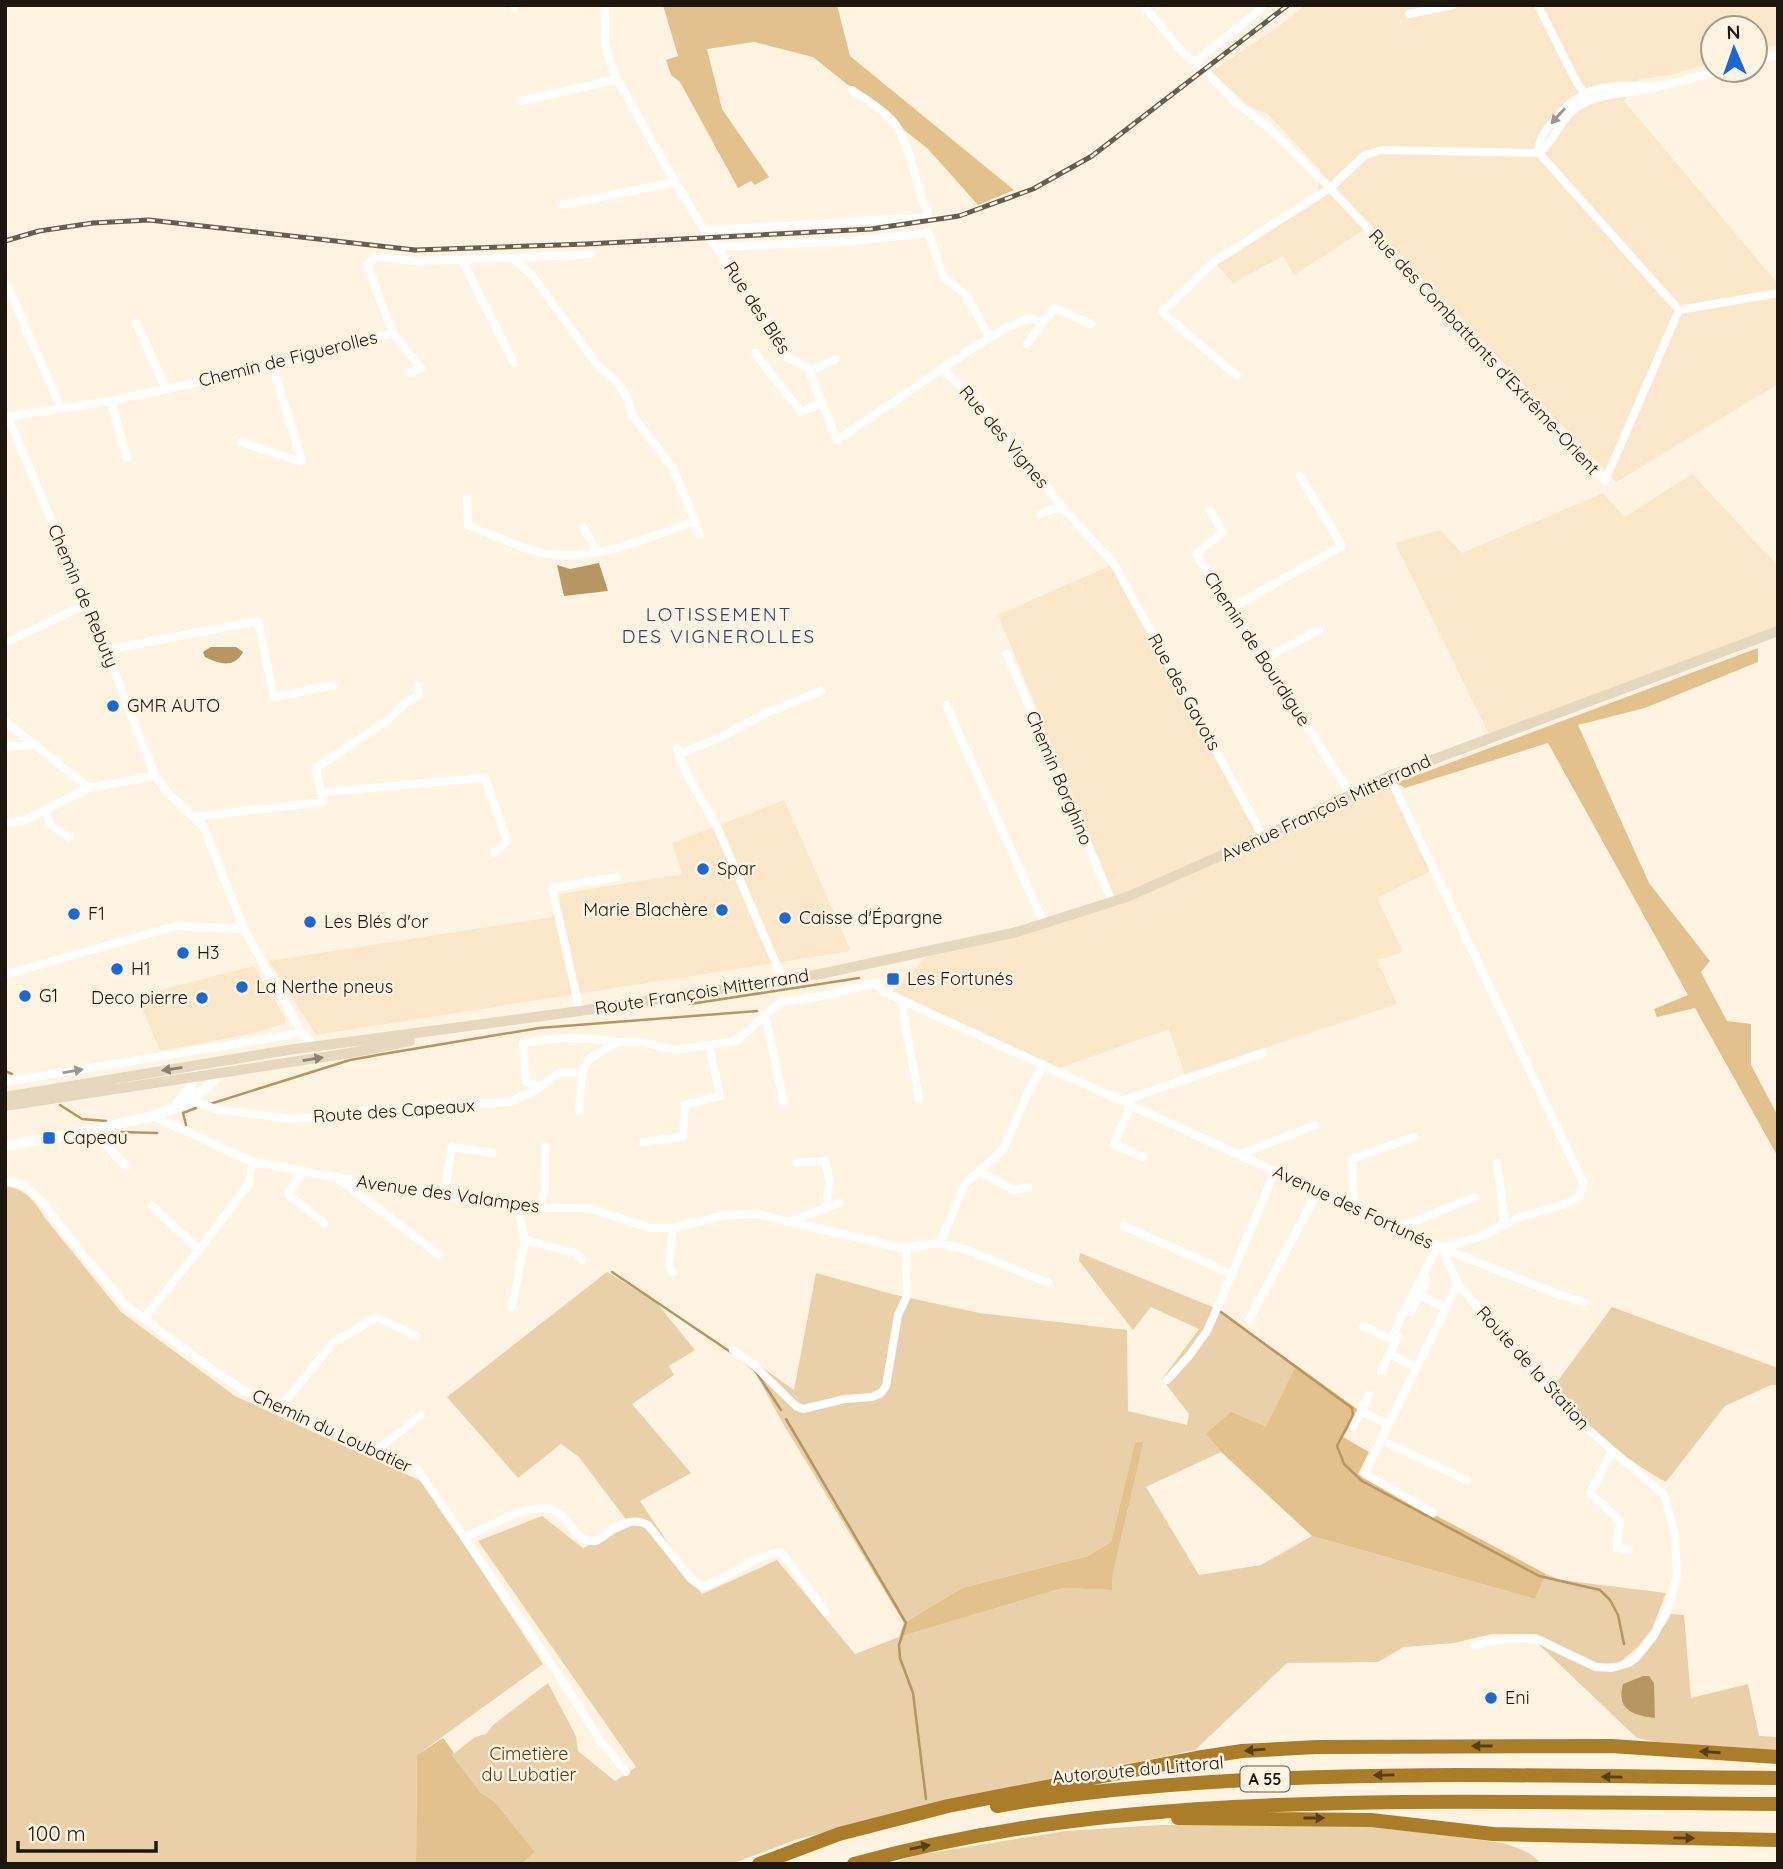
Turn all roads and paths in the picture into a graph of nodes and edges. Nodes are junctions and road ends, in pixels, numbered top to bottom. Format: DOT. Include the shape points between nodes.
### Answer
graph roads {
  1 [pos="605,5"];
  2 [pos="1143,5"];
  3 [pos="1453,5"];
  4 [pos="1538,5"];
  5 [pos="1262,8"];
  6 [pos="1409,14"];
  7 [pos="1195,62"];
  8 [pos="1699,76"];
  9 [pos="617,79"];
  10 [pos="1664,86"];
  11 [pos="852,90"];
  12 [pos="1584,92"];
  13 [pos="1591,100"];
  14 [pos="522,101"];
  15 [pos="1539,153"];
  16 [pos="675,182"];
  17 [pos="1329,188"];
  18 [pos="562,205"];
  19 [pos="852,222"];
  20 [pos="705,230"];
  21 [pos="852,241"];
  22 [pos="716,247"];
  23 [pos="591,254"];
  24 [pos="512,258"];
  25 [pos="462,260"];
  26 [pos="7,285"];
  27 [pos="1778,293"];
  28 [pos="1679,310"];
  29 [pos="136,322"];
  30 [pos="1042,323"];
  31 [pos="1091,324"];
  32 [pos="393,333"];
  33 [pos="990,338"];
  34 [pos="1027,344"];
  35 [pos="755,353"];
  36 [pos="835,359"];
  37 [pos="514,363"];
  38 [pos="273,366"];
  39 [pos="942,369"];
  40 [pos="810,371"];
  41 [pos="410,373"];
  42 [pos="1237,376"];
  43 [pos="166,389"];
  44 [pos="111,401"];
  45 [pos="822,403"];
  46 [pos="61,408"];
  47 [pos="6,417"];
  48 [pos="241,442"];
  49 [pos="127,458"];
  50 [pos="1300,476"];
  51 [pos="467,498"];
  52 [pos="1064,509"];
  53 [pos="1210,511"];
  54 [pos="1041,514"];
  55 [pos="695,520"];
  56 [pos="583,527"];
  57 [pos="700,534"];
  58 [pos="1101,549"];
  59 [pos="597,551"];
  60 [pos="86,604"];
  61 [pos="1231,608"];
  62 [pos="1320,630"];
  63 [pos="1778,631"];
  64 [pos="5,643"];
  65 [pos="106,650"];
  66 [pos="1007,654"];
  67 [pos="1264,659"];
  68 [pos="334,685"];
  69 [pos="418,687"];
  70 [pos="821,691"];
  71 [pos="946,705"];
  72 [pos="5,721"];
  73 [pos="34,744"];
  74 [pos="5,747"];
  75 [pos="155,776"];
  76 [pos="1389,776"];
  77 [pos="89,788"];
  78 [pos="323,792"];
  79 [pos="1351,794"];
  80 [pos="46,810"];
  81 [pos="193,817"];
  82 [pos="5,823"];
  83 [pos="69,837"];
  84 [pos="1263,837"];
  85 [pos="494,853"];
  86 [pos="617,877"];
  87 [pos="1112,902"];
  88 [pos="1044,923"];
  89 [pos="244,929"];
  90 [pos="911,956"];
  91 [pos="5,972"];
  92 [pos="783,980"];
  93 [pos="901,1000"];
  94 [pos="580,1012"];
  95 [pos="765,1015"];
  96 [pos="493,1024"];
  97 [pos="302,1033"];
  98 [pos="617,1042"];
  99 [pos="709,1045"];
  100 [pos="314,1046"];
  101 [pos="291,1050"];
  102 [pos="1263,1053"];
  103 [pos="1044,1065"];
  104 [pos="221,1073"];
  105 [pos="582,1073"];
  106 [pos="192,1078"];
  107 [pos="5,1082"];
  108 [pos="540,1086"];
  109 [pos="5,1097"];
  110 [pos="187,1099"];
  111 [pos="919,1099"];
  112 [pos="1122,1101"];
  113 [pos="784,1103"];
  114 [pos="1131,1105"];
  115 [pos="5,1106"];
  116 [pos="579,1110"];
  117 [pos="153,1116"];
  118 [pos="1315,1125"];
  119 [pos="92,1130"];
  120 [pos="1414,1137"];
  121 [pos="642,1142"];
  122 [pos="5,1146"];
  123 [pos="545,1147"];
  124 [pos="493,1153"];
  125 [pos="1239,1154"];
  126 [pos="1143,1157"];
  127 [pos="253,1161"];
  128 [pos="797,1163"];
  129 [pos="1497,1163"];
  130 [pos="126,1166"];
  131 [pos="303,1171"];
  132 [pos="1275,1171"];
  133 [pos="980,1172"];
  134 [pos="335,1177"];
  135 [pos="5,1181"];
  136 [pos="1028,1187"];
  137 [pos="1318,1191"];
  138 [pos="444,1195"];
  139 [pos="1475,1197"];
  140 [pos="840,1203"];
  141 [pos="152,1206"];
  142 [pos="1353,1207"];
  143 [pos="518,1208"];
  144 [pos="825,1208"];
  145 [pos="537,1209"];
  146 [pos="790,1221"];
  147 [pos="324,1223"];
  148 [pos="1505,1224"];
  149 [pos="1124,1226"];
  150 [pos="1398,1227"];
  151 [pos="673,1228"];
  152 [pos="525,1240"];
  153 [pos="940,1243"];
  154 [pos="906,1247"];
  155 [pos="1440,1247"];
  156 [pos="199,1250"];
  157 [pos="438,1254"];
  158 [pos="582,1260"];
  159 [pos="673,1272"];
  160 [pos="1232,1273"];
  161 [pos="1427,1280"];
  162 [pos="1048,1283"];
  163 [pos="1458,1284"];
  164 [pos="1420,1295"];
  165 [pos="1584,1302"];
  166 [pos="512,1307"];
  167 [pos="1446,1308"];
  168 [pos="1411,1312"];
  169 [pos="144,1318"];
  170 [pos="1249,1320"];
  171 [pos="1363,1326"];
  172 [pos="416,1336"];
  173 [pos="1398,1337"];
  174 [pos="733,1350"];
  175 [pos="1390,1354"];
  176 [pos="1417,1368"];
  177 [pos="1381,1371"];
  178 [pos="1167,1380"];
  179 [pos="1369,1395"];
  180 [pos="279,1408"];
  181 [pos="1361,1411"];
  182 [pos="421,1415"];
  183 [pos="1389,1425"];
  184 [pos="1353,1427"];
  185 [pos="1381,1440"];
  186 [pos="376,1451"];
  187 [pos="1612,1452"];
  188 [pos="1466,1480"];
  189 [pos="1433,1513"];
  190 [pos="464,1538"];
  191 [pos="1629,1550"];
  192 [pos="826,1613"];
  193 [pos="1475,1646"];
  194 [pos="1778,1757"];
  195 [pos="626,1772"];
  196 [pos="1778,1778"];
  197 [pos="1778,1804"];
  198 [pos="1059,1822"];
  199 [pos="1778,1840"];
  200 [pos="760,1864"];
  201 [pos="854,1864"];
  1 -- 9 [label="street, Rue des Blés" via="605,44"];
  2 -- 7 [label="street"];
  3 -- 6 [label="street"];
  4 -- 12 [label="street"];
  5 -- 7 [label="street"];
  7 -- 17 [label="street"];
  8 -- 10 [label="street"];
  9 -- 14 [label="street"];
  9 -- 16 [label="street, Rue des Blés"];
  10 -- 12 [label="street"];
  10 -- 13 [label="street"];
  11 -- 19 [label="street" via="896,125 928,213 922,218"];
  12 -- 13 [label="street"];
  12 -- 15 [label="street, one-way" via="1550,125 1538,145"];
  13 -- 15 [label="street" via="1566,117"];
  15 -- 17 [label="street" via="1382,150 1365,155"];
  15 -- 28 [label="street"];
  16 -- 18 [label="street"];
  16 -- 20 [label="street, Rue des Blés"];
  17 -- 28 [label="street, Rue des Combattants d'Extrême-Orient" via="1605,481"];
  17 -- 42 [label="street" via="1214,262 1162,312"];
  19 -- 20 [label="street"];
  19 -- 21 [label="street"];
  20 -- 22 [label="street, Rue des Blés"];
  21 -- 22 [label="street, Rue des Blés"];
  21 -- 33 [label="street, Rue des Blés" via="928,233 944,277 966,295"];
  22 -- 40 [label="street, Rue des Blés" via="788,357"];
  23 -- 24 [label="street, Chemin de Figuerolles"];
  24 -- 25 [label="street, Chemin de Figuerolles"];
  24 -- 55 [label="street" via="531,274 599,367 617,382 632,415 673,468"];
  25 -- 32 [label="street, Chemin de Figuerolles" via="376,257 367,265"];
  25 -- 37 [label="street"];
  26 -- 46 [label="street"];
  27 -- 28 [label="street"];
  29 -- 43 [label="street"];
  30 -- 31 [label="street" via="1057,308"];
  30 -- 33 [label="street" via="1028,319"];
  30 -- 34 [label="street"];
  32 -- 38 [label="street, Chemin de Figuerolles"];
  32 -- 41 [label="street" via="421,368"];
  33 -- 39 [label="street"];
  35 -- 45 [label="street" via="801,412"];
  36 -- 40 [label="street"];
  38 -- 43 [label="street, Chemin de Figuerolles"];
  38 -- 48 [label="street" via="302,462"];
  39 -- 45 [label="street, Rue des Blés" via="837,440"];
  39 -- 52 [label="street, Rue des Vignes" via="979,402"];
  40 -- 45 [label="street, Rue des Blés"];
  43 -- 44 [label="street, Chemin de Figuerolles"];
  44 -- 46 [label="street, Chemin de Figuerolles"];
  44 -- 49 [label="street"];
  46 -- 47 [label="street, Chemin de Figuerolles"];
  47 -- 60 [label="street, Chemin de Rebuty"];
  50 -- 61 [label="street" via="1342,546"];
  51 -- 59 [label="street" via="468,525 539,552 576,555"];
  52 -- 54 [label="street, Rue des Vignes"];
  52 -- 58 [label="street, Rue des Vignes"];
  53 -- 61 [label="street, Chemin de Bourdigue" via="1223,532 1196,554"];
  55 -- 57 [label="street"];
  55 -- 59 [label="street"];
  56 -- 59 [label="street"];
  58 -- 84 [label="street, Rue des Gavots" via="1114,564"];
  60 -- 64 [label="street"];
  60 -- 65 [label="street, Chemin de Rebuty"];
  61 -- 67 [label="street, Chemin de Bourdigue"];
  62 -- 67 [label="street"];
  63 -- 76 [label="main road, Avenue François Mitterrand"];
  65 -- 68 [label="street" via="258,621 274,696"];
  65 -- 75 [label="street, Chemin de Rebuty"];
  66 -- 87 [label="street, Chemin Borghino"];
  67 -- 79 [label="street, Chemin de Bourdigue"];
  69 -- 78 [label="street" via="418,696 388,720 316,768"];
  70 -- 92 [label="street" via="721,737 678,751"];
  71 -- 88 [label="street"];
  72 -- 73 [label="street"];
  73 -- 74 [label="street"];
  73 -- 77 [label="street"];
  75 -- 77 [label="street"];
  75 -- 81 [label="street"];
  76 -- 79 [label="main road, Avenue François Mitterrand"];
  76 -- 148 [label="street, Avenue des Fortunés" via="1583,1182 1579,1197"];
  77 -- 80 [label="street"];
  78 -- 81 [label="street" via="323,802"];
  78 -- 85 [label="street" via="485,778 507,841"];
  79 -- 84 [label="main road, Avenue François Mitterrand"];
  80 -- 82 [label="street"];
  80 -- 83 [label="street" via="49,824"];
  81 -- 89 [label="street" via="203,826"];
  84 -- 87 [label="main road, Avenue François Mitterrand"];
  86 -- 94 [label="street" via="552,888"];
  87 -- 88 [label="main road, Avenue François Mitterrand"];
  88 -- 90 [label="main road, Avenue François Mitterrand"];
  89 -- 91 [label="street" via="176,926"];
  89 -- 97 [label="street"];
  90 -- 92 [label="main road, Route François Mitterrand"];
  92 -- 94 [label="main road, Route François Mitterrand"];
  93 -- 95 [label="street, Avenue des Fortunés" via="877,984 781,1002"];
  93 -- 103 [label="street, Avenue des Fortunés"];
  93 -- 111 [label="street"];
  94 -- 96 [label="main road, Route François Mitterrand"];
  95 -- 99 [label="street" via="736,1041"];
  95 -- 113 [label="street"];
  96 -- 100 [label="main road"];
  104 -- 96 [label="main road, one-way"];
  97 -- 100 [label="street"];
  97 -- 101 [label="street"];
  107 -- 97 [label="street, one-way"];
  98 -- 99 [label="street" via="677,1050"];
  98 -- 105 [label="street" via="589,1059"];
  98 -- 108 [label="street" via="584,1037 523,1044 526,1082"];
  99 -- 121 [label="street" via="720,1096 685,1105 683,1137"];
  100 -- 101 [label="main road"];
  101 -- 106 [label="street" via="201,1069"];
  101 -- 109 [label="main road, one-way"];
  102 -- 112 [label="street"];
  103 -- 112 [label="street, Avenue des Fortunés"];
  103 -- 133 [label="street" via="1003,1150"];
  104 -- 106 [label="main road"];
  104 -- 110 [label="street"];
  105 -- 108 [label="street, Route des Capeaux" via="559,1073"];
  105 -- 116 [label="street"];
  106 -- 110 [label="street"];
  106 -- 115 [label="main road"];
  108 -- 110 [label="street, Route des Capeaux" via="510,1102 288,1119 216,1110"];
  110 -- 117 [label="street"];
  112 -- 114 [label="street, Avenue des Fortunés"];
  114 -- 125 [label="street, Avenue des Fortunés"];
  114 -- 126 [label="street" via="1114,1144"];
  117 -- 119 [label="street"];
  117 -- 127 [label="street, Avenue des Valampes"];
  118 -- 125 [label="street"];
  119 -- 122 [label="street"];
  119 -- 130 [label="street"];
  120 -- 142 [label="street" via="1352,1160"];
  123 -- 145 [label="street" via="545,1191"];
  124 -- 138 [label="street" via="452,1147"];
  125 -- 132 [label="street, Avenue des Fortunés"];
  127 -- 131 [label="street, Avenue des Valampes"];
  127 -- 156 [label="street" via="248,1185"];
  128 -- 144 [label="street" via="825,1161 830,1182"];
  129 -- 148 [label="street"];
  131 -- 134 [label="street, Avenue des Valampes"];
  131 -- 147 [label="street" via="288,1194"];
  132 -- 137 [label="street, Avenue des Fortunés"];
  132 -- 160 [label="street"];
  133 -- 136 [label="street" via="1014,1190"];
  133 -- 153 [label="street" via="965,1184"];
  134 -- 138 [label="street, Avenue des Valampes"];
  134 -- 157 [label="street, Avenue des Valampes"];
  135 -- 169 [label="street, Chemin du Loubatier" via="25,1185 128,1307"];
  137 -- 142 [label="street, Avenue des Fortunés"];
  137 -- 170 [label="street"];
  138 -- 143 [label="street, Avenue des Valampes"];
  139 -- 150 [label="street"];
  140 -- 144 [label="street"];
  141 -- 156 [label="street"];
  142 -- 150 [label="street, Avenue des Fortunés"];
  143 -- 145 [label="street, Avenue des Valampes"];
  143 -- 152 [label="street"];
  144 -- 146 [label="street"];
  145 -- 151 [label="street, Avenue des Valampes" via="588,1208 650,1228"];
  146 -- 151 [label="street, Avenue des Valampes" via="757,1214 726,1215"];
  146 -- 154 [label="street, Avenue des Valampes"];
  148 -- 155 [label="street, Avenue des Fortunés" via="1482,1236"];
  149 -- 160 [label="street"];
  150 -- 155 [label="street, Avenue des Fortunés"];
  151 -- 159 [label="street" via="669,1266"];
  152 -- 158 [label="street" via="575,1253"];
  152 -- 166 [label="street"];
  153 -- 154 [label="street, Avenue des Valampes"];
  153 -- 162 [label="street, Avenue des Valampes"];
  154 -- 174 [label="street" via="907,1296 898,1315 881,1393 803,1409"];
  155 -- 163 [label="street, Route de la Station"];
  155 -- 165 [label="street"];
  155 -- 171 [label="street" via="1390,1339"];
  156 -- 169 [label="street"];
  160 -- 178 [label="street" via="1207,1331"];
  161 -- 164 [label="street"];
  163 -- 167 [label="street"];
  163 -- 187 [label="street, Route de la Station" via="1568,1412"];
  164 -- 167 [label="street"];
  164 -- 168 [label="street"];
  167 -- 176 [label="street"];
  169 -- 180 [label="street, Chemin du Loubatier" via="214,1371"];
  172 -- 180 [label="street" via="377,1317 334,1342"];
  173 -- 175 [label="street"];
  175 -- 176 [label="street"];
  175 -- 177 [label="street"];
  176 -- 183 [label="street"];
  179 -- 181 [label="street"];
  180 -- 186 [label="street, Chemin du Loubatier"];
  181 -- 183 [label="street"];
  181 -- 184 [label="street"];
  182 -- 186 [label="street"];
  183 -- 185 [label="street"];
  185 -- 188 [label="street"];
  185 -- 189 [label="street" via="1365,1474"];
  186 -- 190 [label="street, Chemin du Loubatier" via="417,1469"];
  187 -- 191 [label="street" via="1590,1493 1620,1521 1617,1547"];
  187 -- 193 [label="street, Route de la Station" via="1664,1495 1675,1534 1675,1587 1653,1637 1635,1658 1612,1668 1595,1667 1540,1640 1513,1637"];
  190 -- 192 [label="street" via="520,1512 546,1508 556,1511 590,1542 638,1520 648,1525 702,1587 782,1553"];
  190 -- 195 [label="street, Chemin du Loubatier"];
  194 -- 200 [label="highway, one-way" via="1611,1746 1250,1750 948,1806 839,1833"];
  196 -- 200 [label="highway, Autoroute du Littoral / A 55, one-way" via="1394,1775 1147,1787 958,1813"];
  197 -- 198 [label="highway, A 55" via="1331,1803 1195,1808"];
  198 -- 199 [label="highway, one-way" via="1331,1818 1493,1834"];
  201 -- 198 [label="highway, A 55, one-way" via="978,1834"];
}
